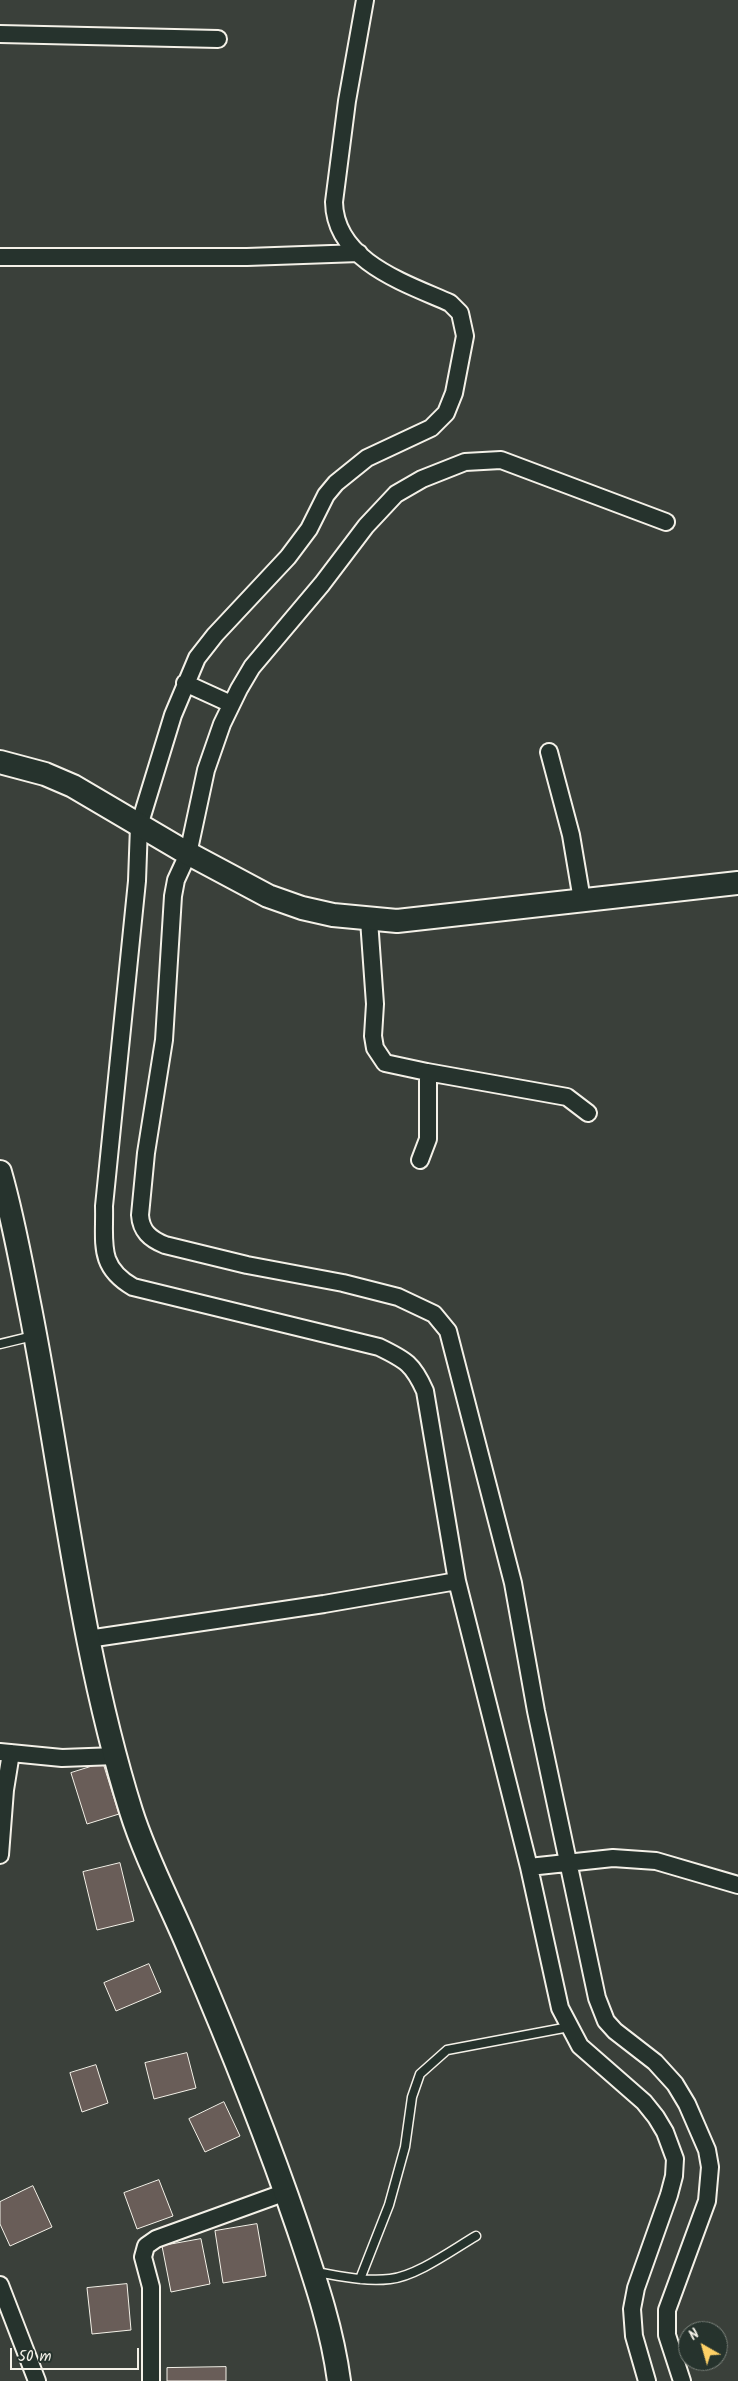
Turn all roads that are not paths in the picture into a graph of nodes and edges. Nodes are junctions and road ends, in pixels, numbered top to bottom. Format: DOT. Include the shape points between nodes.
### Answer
graph roads {
  1 [pos="365,0"];
  2 [pos="0,34"];
  3 [pos="218,39"];
  4 [pos="359,254"];
  5 [pos="0,256"];
  6 [pos="666,522"];
  7 [pos="191,686"];
  8 [pos="227,703"];
  9 [pos="549,752"];
  10 [pos="0,762"];
  11 [pos="142,828"];
  12 [pos="184,851"];
  13 [pos="738,883"];
  14 [pos="582,900"];
  15 [pos="369,920"];
  16 [pos="427,1072"];
  17 [pos="588,1113"];
  18 [pos="420,1160"];
  19 [pos="0,1172"];
  20 [pos="35,1336"];
  21 [pos="0,1344"];
  22 [pos="457,1581"];
  23 [pos="88,1639"];
  24 [pos="6,1752"];
  25 [pos="116,1756"];
  26 [pos="0,1854"];
  27 [pos="565,1864"];
  28 [pos="533,1867"];
  29 [pos="738,1885"];
  30 [pos="569,2027"];
  31 [pos="286,2192"];
  32 [pos="476,2236"];
  33 [pos="312,2271"];
  34 [pos="360,2279"];
  35 [pos="0,2285"];
  36 [pos="36,2381"];
  37 [pos="151,2381"];
  38 [pos="339,2381"];
  39 [pos="646,2381"];
  40 [pos="682,2381"];
  1 -- 4 [label="street" via="334,202 334,216 339,227"];
  2 -- 3 [label="street"];
  4 -- 5 [label="street"];
  4 -- 7 [label="street" via="383,273 450,303 460,313 465,336 450,406 431,428 367,458 336,483 288,557 197,658"];
  6 -- 8 [label="street" via="501,460 465,462 422,479 396,494 366,526 252,667"];
  7 -- 8 [label="street"];
  7 -- 11 [label="street" via="173,715"];
  8 -- 12 [label="street"];
  9 -- 14 [label="street" via="571,835"];
  10 -- 11 [label="main road" via="45,774 73,786"];
  11 -- 12 [label="main road"];
  11 -- 22 [label="street" via="104,1206 109,1268 133,1287 379,1347 416,1370 425,1391"];
  12 -- 15 [label="main road" via="268,896 302,908"];
  12 -- 27 [label="street" via="173,896 164,1040 146,1153 141,1223 151,1238 165,1245 398,1297 434,1314 448,1331 513,1583"];
  13 -- 14 [label="main road"];
  14 -- 15 [label="main road" via="397,921"];
  15 -- 16 [label="street" via="375,1048 386,1063"];
  16 -- 17 [label="street" via="567,1097"];
  16 -- 18 [label="street" via="428,1139"];
  19 -- 20 [label="main road" via="11,1209"];
  20 -- 21 [label="lane"];
  20 -- 23 [label="main road"];
  22 -- 23 [label="street"];
  22 -- 28 [label="street"];
  23 -- 25 [label="main road"];
  24 -- 25 [label="street" via="62,1758"];
  24 -- 26 [label="street"];
  25 -- 31 [label="main road" via="132,1814 226,2038"];
  27 -- 28 [label="street"];
  27 -- 29 [label="street" via="613,1858 643,1859"];
  27 -- 40 [label="street" via="606,2021 655,2062 674,2084 687,2104 707,2150 710,2167 707,2201 667,2310 667,2334"];
  28 -- 30 [label="street" via="560,2008"];
  30 -- 34 [label="lane" via="447,2050 420,2074 389,2205"];
  30 -- 39 [label="street" via="580,2046 650,2110 665,2132 675,2159 671,2188 636,2288 632,2310 634,2336"];
  31 -- 33 [label="main road"];
  31 -- 37 [label="street" via="156,2239 146,2246 143,2257 150,2287"];
  32 -- 34 [label="lane" via="408,2274 391,2279"];
  33 -- 34 [label="lane"];
  33 -- 38 [label="main road" via="332,2337"];
  35 -- 36 [label="street"];
}
